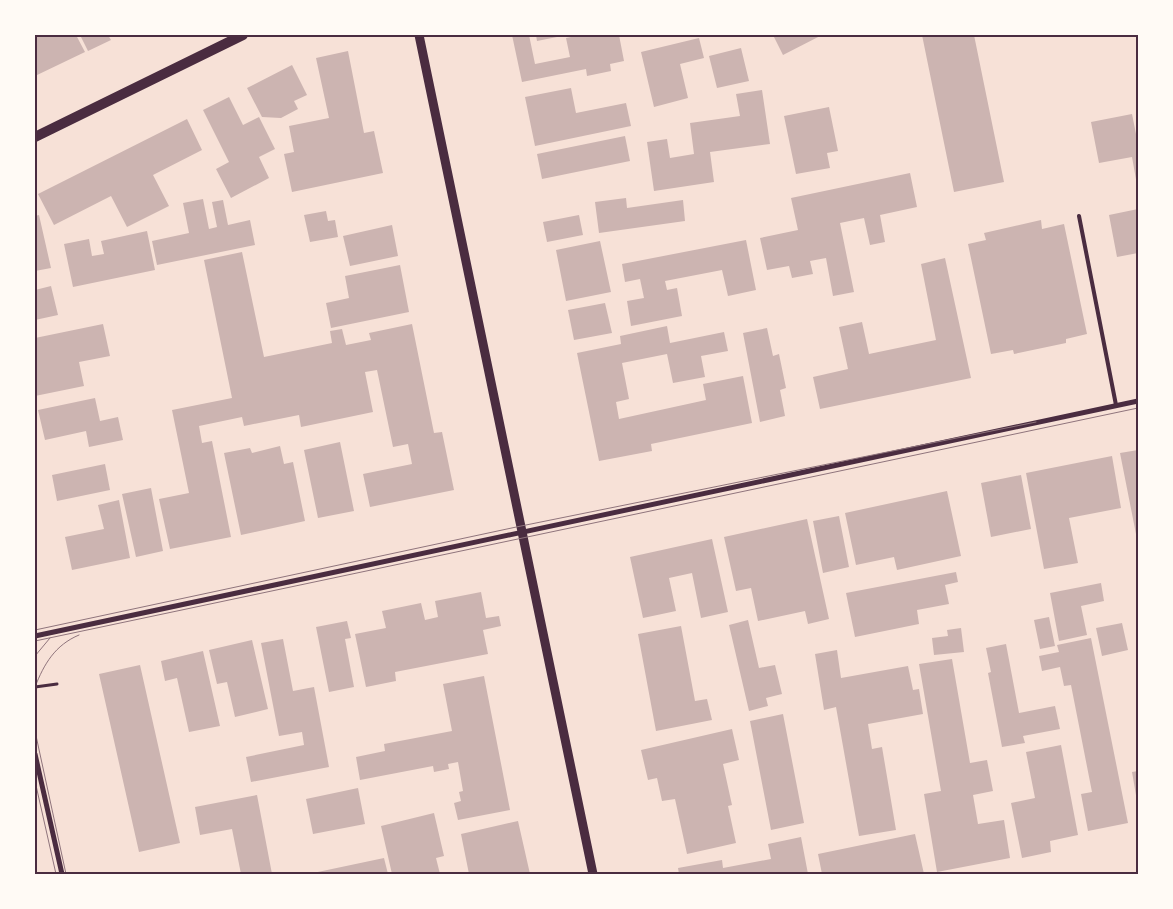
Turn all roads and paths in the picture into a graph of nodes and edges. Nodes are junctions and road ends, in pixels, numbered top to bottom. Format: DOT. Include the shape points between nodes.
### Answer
graph roads {
  1 [pos="243,35"];
  2 [pos="419,35"];
  3 [pos="35,137"];
  4 [pos="1078,216"];
  5 [pos="1138,401"];
  6 [pos="1116,405"];
  7 [pos="522,532"];
  8 [pos="35,636"];
  9 [pos="57,684"];
  10 [pos="35,687"];
  11 [pos="35,754"];
  12 [pos="62,874"];
  13 [pos="593,874"];
  1 -- 3 [label="main road"];
  2 -- 7 [label="street"];
  4 -- 6 [label="lane"];
  5 -- 6 [label="street"];
  6 -- 7 [label="street"];
  7 -- 8 [label="street"];
  7 -- 13 [label="street"];
  9 -- 10 [label="path"];
  11 -- 12 [label="street"];
}
